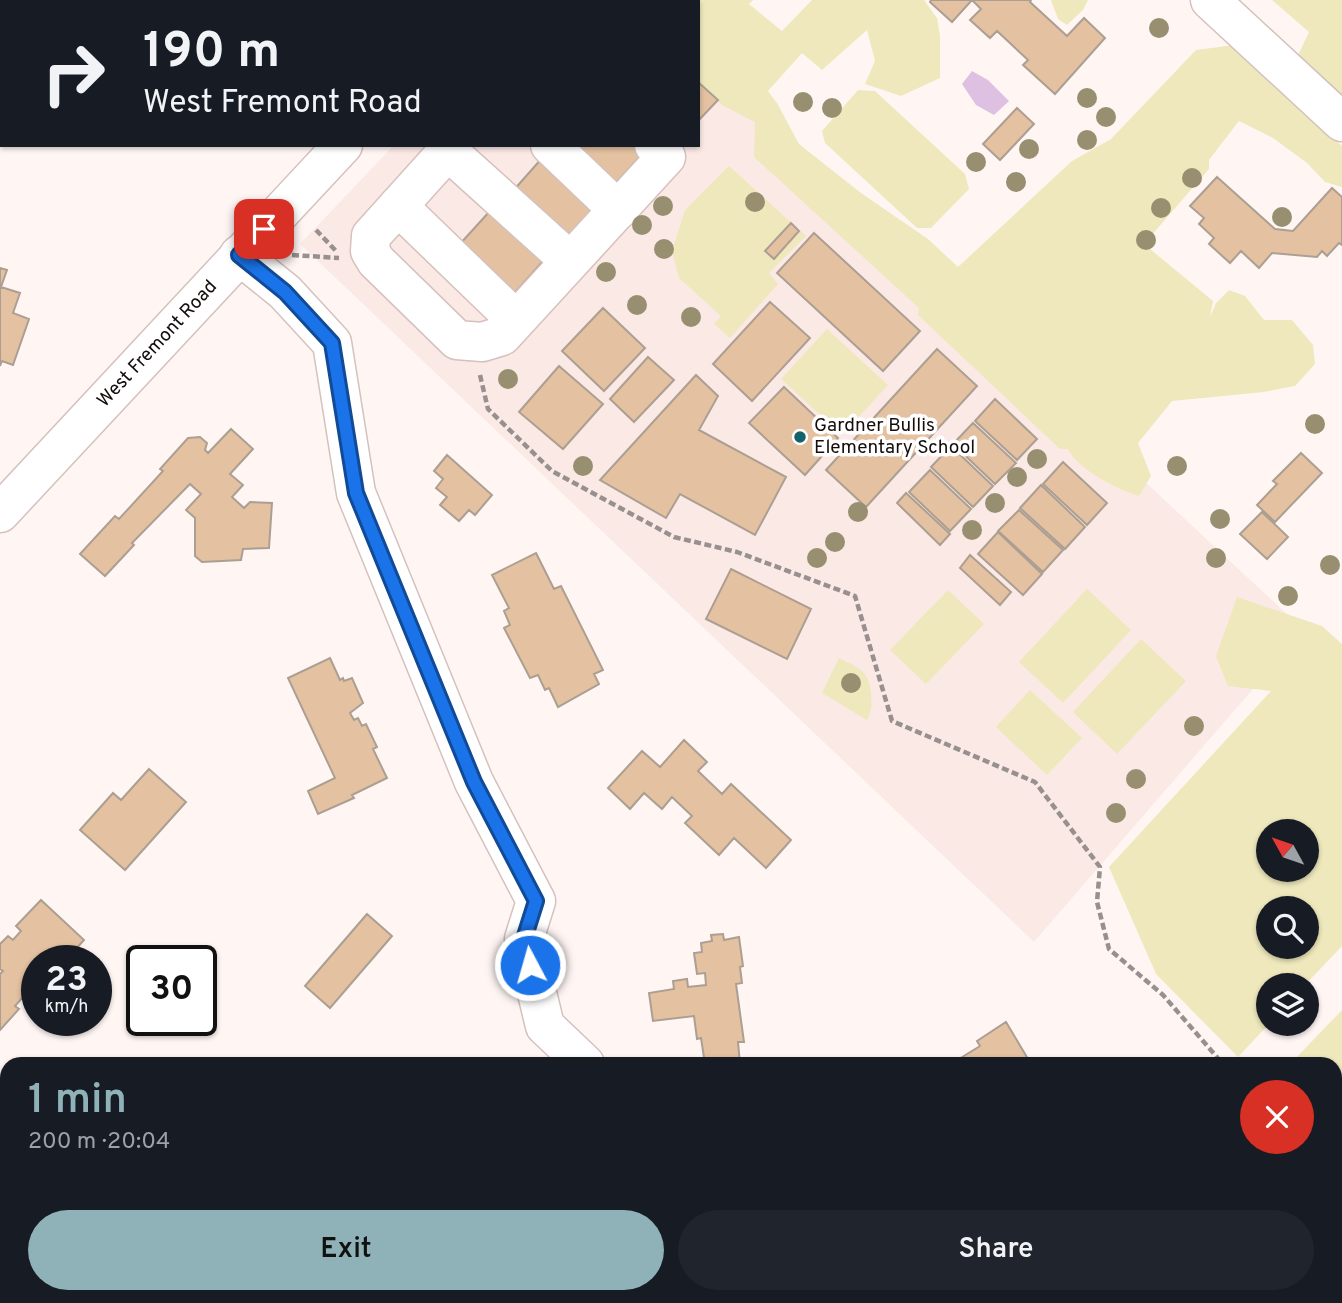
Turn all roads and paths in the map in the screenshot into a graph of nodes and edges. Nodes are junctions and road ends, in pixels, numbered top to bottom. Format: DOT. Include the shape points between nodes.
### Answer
graph roads {
  1 [pos="1210,0"];
  2 [pos="1342,122"];
  3 [pos="341,147"];
  4 [pos="449,147"];
  5 [pos="552,147"];
  6 [pos="656,147"];
  7 [pos="398,206"];
  8 [pos="618,210"];
  9 [pos="316,230"];
  10 [pos="239,255"];
  11 [pos="290,255"];
  12 [pos="570,261"];
  13 [pos="516,320"];
  14 [pos="477,363"];
  15 [pos="0,513"];
  16 [pos="578,1057"];
  17 [pos="1217,1057"];
  1 -- 2 [label="street"];
  3 -- 10 [label="street, West Fremont Road"];
  4 -- 7 [label="street"];
  4 -- 12 [label="street"];
  5 -- 8 [label="street"];
  6 -- 8 [label="street" via="666,157"];
  7 -- 13 [label="street"];
  7 -- 13 [label="street" via="371,236 370,251 457,340 482,342 502,336"];
  8 -- 12 [label="street"];
  9 -- 11 [label="path" via="343,258"];
  10 -- 15 [label="street, West Fremont Road"];
  10 -- 16 [label="street" via="285,292 332,343 356,493 474,782 536,901 524,939 545,1026"];
  12 -- 13 [label="street"];
  14 -- 17 [label="path" via="488,409 552,471 674,537 737,552 855,596 892,721 1035,782 1100,867 1097,902 1109,949 1163,995"];
}
